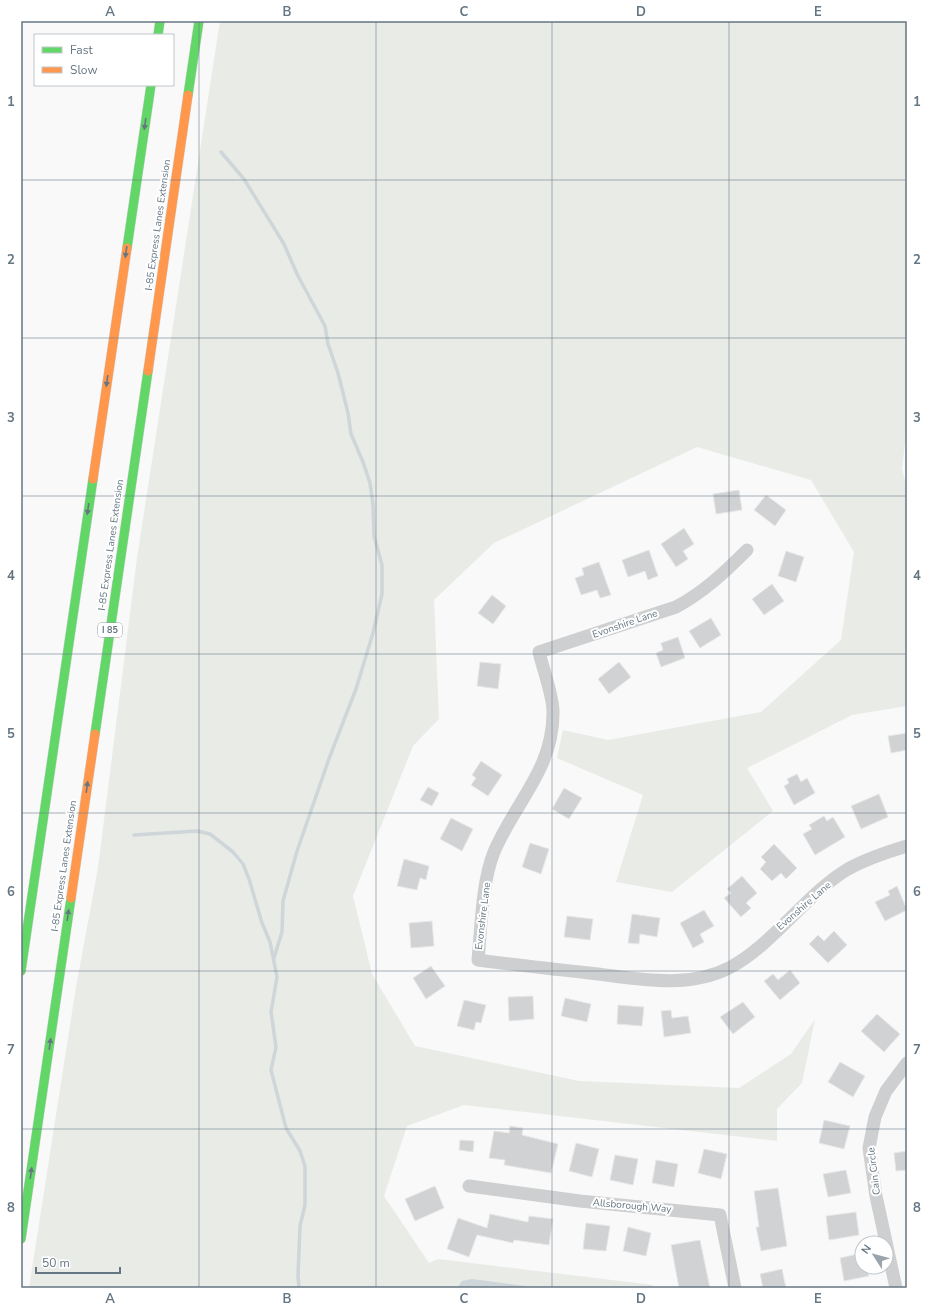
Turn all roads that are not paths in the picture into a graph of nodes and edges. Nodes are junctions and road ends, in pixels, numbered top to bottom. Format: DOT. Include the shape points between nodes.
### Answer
graph roads {
  1 [pos="160,21"];
  2 [pos="199,21"];
  3 [pos="158,34"];
  4 [pos="151,86"];
  5 [pos="747,550"];
  6 [pos="907,846"];
  7 [pos="21,971"];
  8 [pos="907,1063"];
  9 [pos="469,1186"];
  10 [pos="21,1239"];
  11 [pos="735,1288"];
  12 [pos="896,1288"];
  1 -- 3 [label="highway"];
  10 -- 2 [label="highway, I-85 Express Lanes Extension / I 85, one-way"];
  4 -- 7 [label="highway, one-way"];
  5 -- 6 [label="street, Evonshire Lane" via="717,580 691,599 539,652 553,710 551,737 547,755 538,774 510,817 493,854 484,896 478,960 666,981 701,978 729,968 748,956 826,886 848,870 884,853"];
  8 -- 12 [label="street, Cain Circle" via="886,1091 875,1117 869,1148 876,1196"];
  9 -- 11 [label="street, Allsborough Way" via="580,1201 720,1214"];
}
